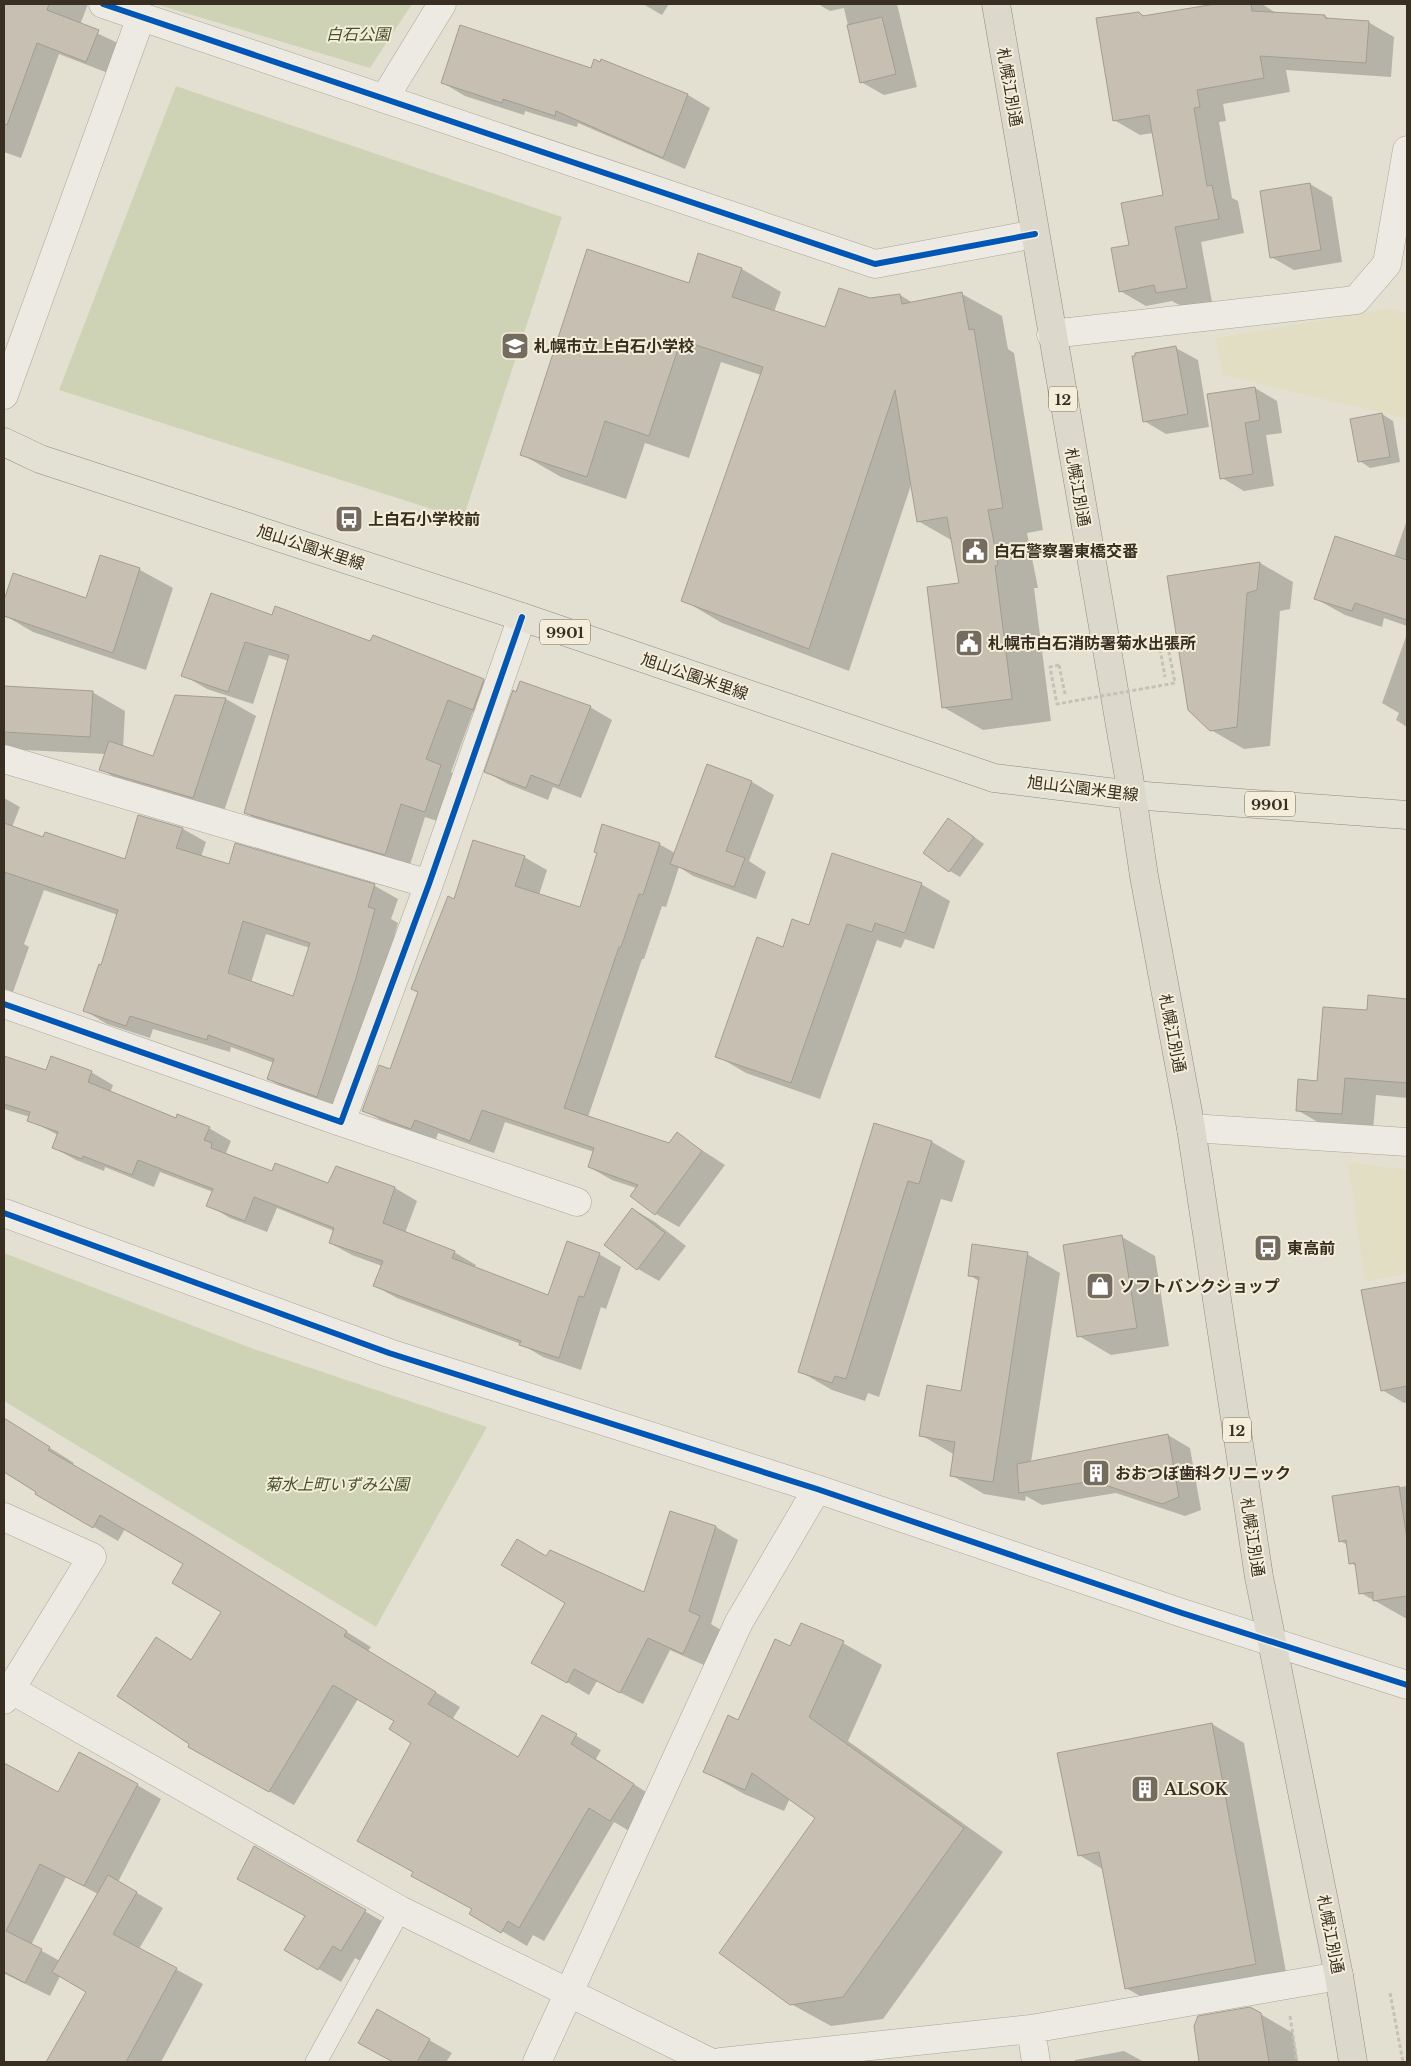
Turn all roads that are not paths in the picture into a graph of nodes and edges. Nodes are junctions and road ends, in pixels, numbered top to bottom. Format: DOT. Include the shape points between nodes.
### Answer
graph roads {
  1 [pos="103,4"];
  2 [pos="442,4"];
  3 [pos="996,4"];
  4 [pos="141,17"];
  5 [pos="384,99"];
  6 [pos="1407,151"];
  7 [pos="1035,234"];
  8 [pos="1051,334"];
  9 [pos="4,395"];
  10 [pos="4,442"];
  11 [pos="522,617"];
  12 [pos="4,758"];
  13 [pos="1132,795"];
  14 [pos="1407,815"];
  15 [pos="429,884"];
  16 [pos="4,1004"];
  17 [pos="341,1122"];
  18 [pos="1191,1128"];
  19 [pos="1407,1142"];
  20 [pos="577,1202"];
  21 [pos="4,1213"];
  22 [pos="817,1489"];
  23 [pos="4,1517"];
  24 [pos="1274,1642"];
  25 [pos="1407,1685"];
  26 [pos="7,1695"];
  27 [pos="400,1910"];
  28 [pos="1339,1976"];
  29 [pos="568,1994"];
  30 [pos="1031,2029"];
  31 [pos="316,2062"];
  32 [pos="538,2062"];
  33 [pos="710,2062"];
  34 [pos="721,2062"];
  35 [pos="1036,2062"];
  36 [pos="1353,2062"];
  1 -- 4 [label="street"];
  2 -- 5 [label="street"];
  3 -- 7 [label="highway, 札幌江別通 / 12"];
  4 -- 5 [label="street"];
  4 -- 9 [label="street"];
  5 -- 7 [label="street" via="875,264"];
  6 -- 8 [label="street" via="1387,264 1356,300"];
  7 -- 8 [label="highway, 札幌江別通 / 12"];
  8 -- 13 [label="highway, 札幌江別通 / 12"];
  10 -- 11 [label="main road, 旭山公園米里線 / 9901" via="40,458"];
  11 -- 13 [label="main road, 旭山公園米里線 / 9901" via="994,778"];
  11 -- 15 [label="street"];
  12 -- 15 [label="street"];
  13 -- 14 [label="main road, 旭山公園米里線 / 9901"];
  13 -- 18 [label="highway, 札幌江別通 / 12"];
  15 -- 17 [label="street"];
  16 -- 17 [label="street"];
  17 -- 20 [label="street"];
  18 -- 19 [label="street"];
  18 -- 24 [label="highway, 札幌江別通 / 12" via="1259,1577"];
  21 -- 22 [label="street" via="389,1353"];
  22 -- 24 [label="street"];
  22 -- 29 [label="street" via="739,1622"];
  23 -- 26 [label="street" via="92,1557"];
  24 -- 25 [label="street"];
  24 -- 28 [label="highway, 札幌江別通 / 12"];
  26 -- 27 [label="street"];
  27 -- 29 [label="street"];
  27 -- 31 [label="lane"];
  28 -- 30 [label="street"];
  28 -- 36 [label="highway, 札幌江別通 / 12"];
  29 -- 32 [label="street"];
  29 -- 33 [label="street"];
  30 -- 34 [label="street"];
  30 -- 35 [label="street"];
}
